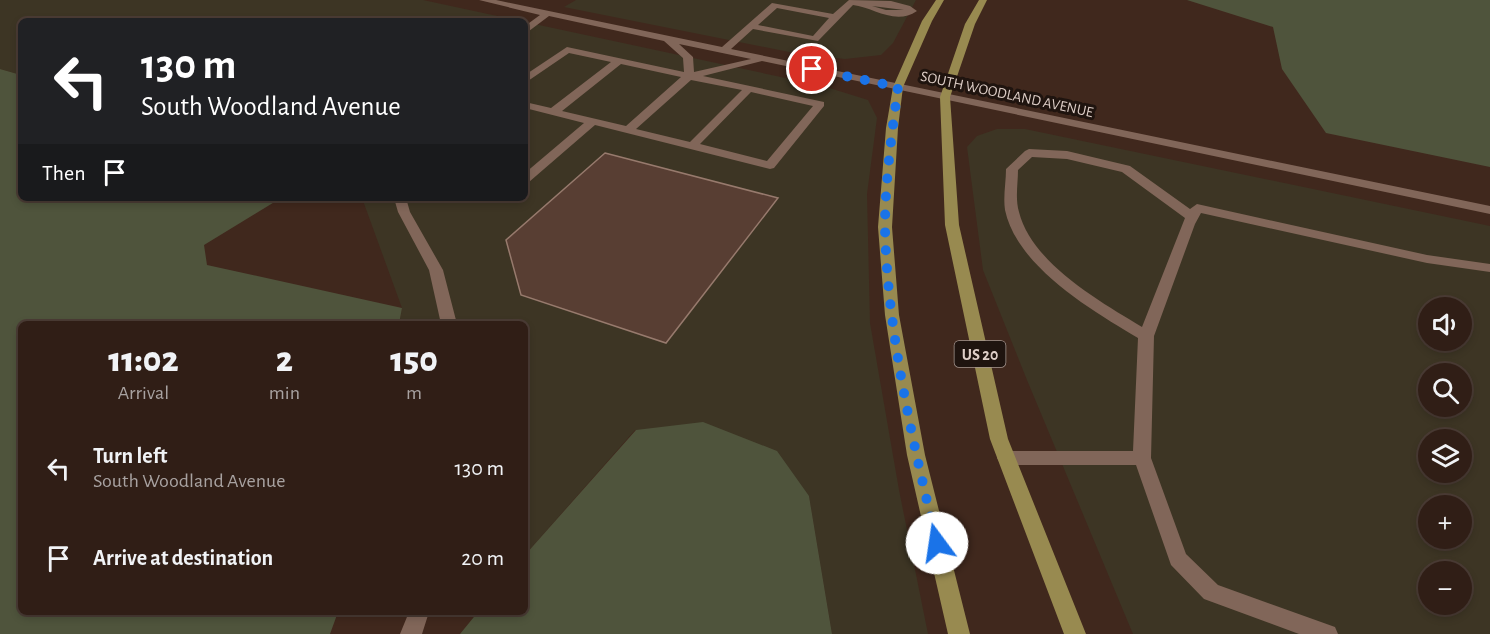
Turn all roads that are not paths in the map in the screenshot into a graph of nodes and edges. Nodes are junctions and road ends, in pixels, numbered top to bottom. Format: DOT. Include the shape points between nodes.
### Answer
graph roads {
  1 [pos="483,0"];
  2 [pos="940,0"];
  3 [pos="983,0"];
  4 [pos="548,13"];
  5 [pos="932,14"];
  6 [pos="835,17"];
  7 [pos="751,26"];
  8 [pos="528,29"];
  9 [pos="667,38"];
  10 [pos="724,50"];
  11 [pos="765,59"];
  12 [pos="619,61"];
  13 [pos="689,76"];
  14 [pos="528,78"];
  15 [pos="898,87"];
  16 [pos="749,89"];
  17 [pos="945,97"];
  18 [pos="528,106"];
  19 [pos="553,112"];
  20 [pos="592,122"];
  21 [pos="628,130"];
  22 [pos="692,146"];
  23 [pos="528,176"];
  24 [pos="401,201"];
  25 [pos="1490,210"];
  26 [pos="1192,217"];
  27 [pos="1490,268"];
  28 [pos="448,321"];
  29 [pos="1146,336"];
  30 [pos="1142,458"];
  31 [pos="1006,459"];
  32 [pos="418,615"];
  33 [pos="411,634"];
  34 [pos="959,634"];
  35 [pos="1075,634"];
  36 [pos="1327,634"];
  1 -- 4 [label="street, SOUTH WOODLAND AVENUE"];
  2 -- 5 [label="main road"];
  3 -- 17 [label="main road, US 20" via="970,24"];
  4 -- 8 [label="street"];
  4 -- 9 [label="street, SOUTH WOODLAND AVENUE"];
  5 -- 6 [label="street" via="902,14 851,2"];
  5 -- 15 [label="main road"];
  6 -- 7 [label="street" via="775,5"];
  6 -- 7 [label="street" via="815,39"];
  7 -- 10 [label="street"];
  9 -- 10 [label="street, SOUTH WOODLAND AVENUE"];
  9 -- 13 [label="street" via="687,57"];
  10 -- 11 [label="street, SOUTH WOODLAND AVENUE"];
  11 -- 13 [label="street"];
  11 -- 15 [label="street, SOUTH WOODLAND AVENUE"];
  12 -- 13 [label="street"];
  12 -- 14 [label="street" via="567,50"];
  12 -- 19 [label="street"];
  13 -- 16 [label="street"];
  13 -- 21 [label="street"];
  15 -- 17 [label="street, SOUTH WOODLAND AVENUE"];
  15 -- 34 [label="main road" via="885,227 892,315 916,456"];
  16 -- 22 [label="street"];
  16 -- 22 [label="street" via="819,104 770,165"];
  17 -- 25 [label="street, SOUTH WOODLAND AVENUE"];
  17 -- 31 [label="main road, US 20" via="952,225"];
  18 -- 19 [label="street"];
  19 -- 20 [label="street"];
  20 -- 21 [label="street"];
  20 -- 23 [label="street"];
  21 -- 22 [label="street"];
  24 -- 28 [label="street" via="436,270"];
  26 -- 27 [label="street" via="1197,208 1427,259"];
  26 -- 29 [label="street"];
  26 -- 29 [label="street" via="1126,169 1067,155 1029,153 1012,170 1012,211 1026,244 1088,301"];
  29 -- 30 [label="street"];
  30 -- 31 [label="street"];
  30 -- 36 [label="street" via="1178,559 1211,592"];
  31 -- 35 [label="main road, US 20"];
  32 -- 33 [label="street"];
}
